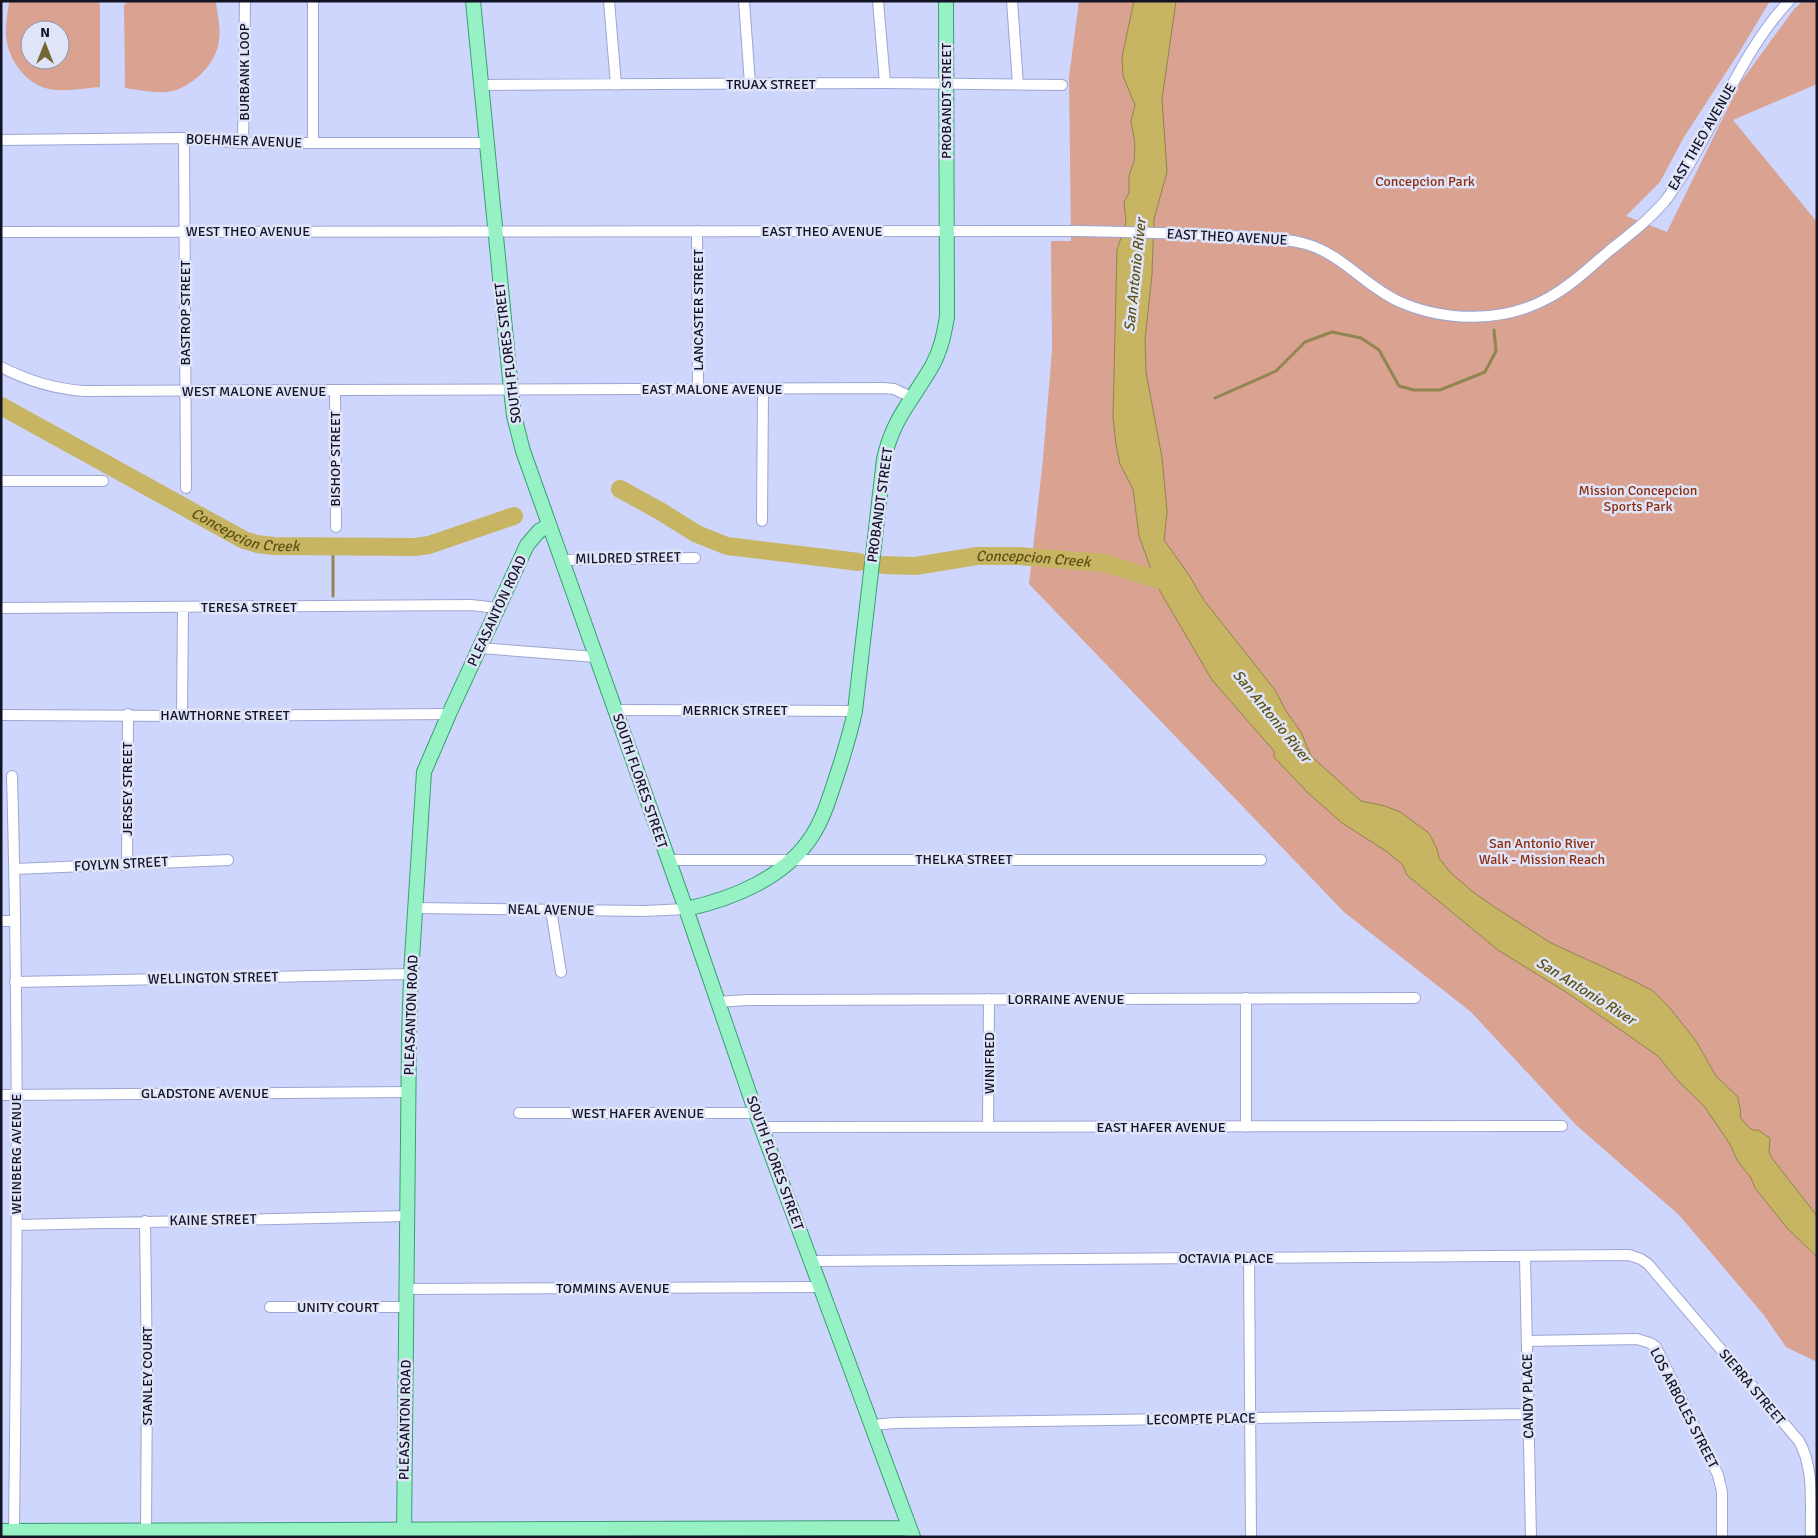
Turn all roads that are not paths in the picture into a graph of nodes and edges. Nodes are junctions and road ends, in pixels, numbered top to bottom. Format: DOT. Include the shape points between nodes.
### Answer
graph roads {
  1 [pos="245,1"];
  2 [pos="313,1"];
  3 [pos="473,1"];
  4 [pos="609,1"];
  5 [pos="744,1"];
  6 [pos="878,1"];
  7 [pos="946,1"];
  8 [pos="1012,1"];
  9 [pos="1789,1"];
  10 [pos="885,83"];
  11 [pos="946,83"];
  12 [pos="750,84"];
  13 [pos="1018,84"];
  14 [pos="480,85"];
  15 [pos="616,85"];
  16 [pos="1062,85"];
  17 [pos="184,138"];
  18 [pos="1,140"];
  19 [pos="243,143"];
  20 [pos="312,143"];
  21 [pos="487,143"];
  22 [pos="495,231"];
  23 [pos="698,231"];
  24 [pos="947,231"];
  25 [pos="1,232"];
  26 [pos="184,232"];
  27 [pos="1,367"];
  28 [pos="698,389"];
  29 [pos="763,389"];
  30 [pos="335,390"];
  31 [pos="510,390"];
  32 [pos="185,391"];
  33 [pos="911,397"];
  34 [pos="1,481"];
  35 [pos="103,481"];
  36 [pos="186,488"];
  37 [pos="762,520"];
  38 [pos="548,525"];
  39 [pos="336,527"];
  40 [pos="695,558"];
  41 [pos="562,560"];
  42 [pos="183,607"];
  43 [pos="1,608"];
  44 [pos="497,608"];
  45 [pos="480,648"];
  46 [pos="596,657"];
  47 [pos="614,710"];
  48 [pos="855,710"];
  49 [pos="1,714"];
  50 [pos="128,714"];
  51 [pos="448,714"];
  52 [pos="182,716"];
  53 [pos="12,776"];
  54 [pos="793,859"];
  55 [pos="228,860"];
  56 [pos="667,860"];
  57 [pos="1261,860"];
  58 [pos="127,864"];
  59 [pos="15,869"];
  60 [pos="416,908"];
  61 [pos="686,909"];
  62 [pos="551,910"];
  63 [pos="1,921"];
  64 [pos="15,921"];
  65 [pos="561,972"];
  66 [pos="411,974"];
  67 [pos="15,982"];
  68 [pos="1246,998"];
  69 [pos="1415,998"];
  70 [pos="989,999"];
  71 [pos="717,1002"];
  72 [pos="409,1092"];
  73 [pos="1,1094"];
  74 [pos="16,1094"];
  75 [pos="519,1112"];
  76 [pos="756,1114"];
  77 [pos="1562,1126"];
  78 [pos="761,1127"];
  79 [pos="988,1127"];
  80 [pos="1246,1127"];
  81 [pos="408,1216"];
  82 [pos="144,1221"];
  83 [pos="17,1224"];
  84 [pos="1525,1256"];
  85 [pos="1249,1258"];
  86 [pos="1641,1259"];
  87 [pos="811,1261"];
  88 [pos="820,1287"];
  89 [pos="406,1289"];
  90 [pos="270,1307"];
  91 [pos="406,1307"];
  92 [pos="1527,1341"];
  93 [pos="1529,1414"];
  94 [pos="1250,1418"];
  95 [pos="873,1425"];
  96 [pos="8,1531"];
  97 [pos="146,1531"];
  98 [pos="911,1532"];
  99 [pos="404,1533"];
  100 [pos="39,1534"];
  101 [pos="1251,1537"];
  102 [pos="1531,1537"];
  103 [pos="1722,1537"];
  104 [pos="1811,1537"];
  1 -- 19 [label="street, BURBANK LOOP"];
  2 -- 20 [label="street"];
  3 -- 14 [label="main road, SOUTH FLORES STREET"];
  4 -- 15 [label="street"];
  5 -- 12 [label="street"];
  6 -- 10 [label="street"];
  7 -- 11 [label="main road, PROBANDT STREET"];
  8 -- 13 [label="street"];
  9 -- 24 [label="street, EAST THEO AVENUE" via="1741,68 1665,202 1573,282 1549,298 1522,309 1467,317 1417,309 1383,293 1336,259 1308,245 1278,239 1076,231"];
  10 -- 11 [label="street, TRUAX STREET"];
  10 -- 12 [label="street, TRUAX STREET"];
  11 -- 13 [label="street, TRUAX STREET"];
  11 -- 24 [label="main road, PROBANDT STREET"];
  12 -- 15 [label="street, TRUAX STREET"];
  13 -- 16 [label="street, TRUAX STREET"];
  14 -- 15 [label="street, TRUAX STREET"];
  14 -- 21 [label="main road, SOUTH FLORES STREET"];
  17 -- 18 [label="street, BOEHMER AVENUE"];
  17 -- 19 [label="street, BOEHMER AVENUE"];
  17 -- 26 [label="street, BASTROP STREET"];
  19 -- 20 [label="street, BOEHMER AVENUE"];
  20 -- 21 [label="street, BOEHMER AVENUE"];
  21 -- 22 [label="main road, SOUTH FLORES STREET"];
  22 -- 23 [label="street, EAST THEO AVENUE"];
  22 -- 26 [label="street, WEST THEO AVENUE"];
  22 -- 31 [label="main road, SOUTH FLORES STREET"];
  23 -- 24 [label="street, EAST THEO AVENUE"];
  23 -- 28 [label="street, LANCASTER STREET"];
  24 -- 33 [label="main road, PROBANDT STREET" via="944,337 933,365"];
  25 -- 26 [label="street, WEST THEO AVENUE"];
  26 -- 32 [label="street, BASTROP STREET"];
  27 -- 32 [label="street, WEST MALONE AVENUE" via="64,390"];
  28 -- 29 [label="street, EAST MALONE AVENUE"];
  28 -- 31 [label="street, EAST MALONE AVENUE"];
  29 -- 33 [label="street, EAST MALONE AVENUE" via="884,388"];
  29 -- 37 [label="street"];
  30 -- 31 [label="street, WEST MALONE AVENUE"];
  30 -- 32 [label="street, WEST MALONE AVENUE"];
  30 -- 39 [label="street, BISHOP STREET"];
  31 -- 38 [label="main road, SOUTH FLORES STREET" via="523,451"];
  32 -- 36 [label="street, BASTROP STREET"];
  33 -- 48 [label="main road, PROBANDT STREET" via="894,426 884,459"];
  34 -- 35 [label="street"];
  38 -- 41 [label="main road, SOUTH FLORES STREET"];
  38 -- 44 [label="main road, PLEASANTON ROAD" via="527,545"];
  40 -- 41 [label="street, MILDRED STREET"];
  41 -- 46 [label="main road, SOUTH FLORES STREET"];
  42 -- 43 [label="street, TERESA STREET"];
  42 -- 44 [label="street, TERESA STREET" via="471,605"];
  42 -- 52 [label="street"];
  44 -- 45 [label="main road, PLEASANTON ROAD"];
  45 -- 46 [label="street"];
  45 -- 51 [label="main road, PLEASANTON ROAD"];
  46 -- 47 [label="main road, SOUTH FLORES STREET"];
  47 -- 48 [label="street, MERRICK STREET"];
  47 -- 56 [label="main road, SOUTH FLORES STREET"];
  48 -- 54 [label="main road, PROBANDT STREET" via="828,804 812,837"];
  49 -- 50 [label="street, HAWTHORNE STREET"];
  50 -- 52 [label="street, HAWTHORNE STREET"];
  50 -- 58 [label="street, JERSEY STREET"];
  51 -- 52 [label="street, HAWTHORNE STREET"];
  51 -- 60 [label="main road, PLEASANTON ROAD" via="424,772"];
  53 -- 59 [label="street, WEINBERG AVENUE"];
  54 -- 56 [label="street, THELKA STREET"];
  54 -- 57 [label="street, THELKA STREET"];
  54 -- 61 [label="main road, PROBANDT STREET" via="746,889"];
  55 -- 58 [label="street, FOYLYN STREET"];
  56 -- 61 [label="main road, SOUTH FLORES STREET"];
  58 -- 59 [label="street, FOYLYN STREET"];
  59 -- 64 [label="street, WEINBERG AVENUE"];
  60 -- 62 [label="street, NEAL AVENUE"];
  60 -- 66 [label="main road, PLEASANTON ROAD"];
  61 -- 62 [label="street, NEAL AVENUE"];
  61 -- 71 [label="main road, SOUTH FLORES STREET"];
  62 -- 65 [label="street"];
  63 -- 64 [label="street"];
  64 -- 67 [label="street, WEINBERG AVENUE"];
  66 -- 67 [label="street, WELLINGTON STREET"];
  66 -- 72 [label="main road, PLEASANTON ROAD"];
  67 -- 74 [label="street, WEINBERG AVENUE"];
  68 -- 69 [label="street, LORRAINE AVENUE"];
  68 -- 70 [label="street, LORRAINE AVENUE"];
  68 -- 80 [label="street"];
  70 -- 71 [label="street, LORRAINE AVENUE"];
  70 -- 79 [label="street, WINIFRED"];
  71 -- 76 [label="main road, SOUTH FLORES STREET"];
  72 -- 74 [label="street, GLADSTONE AVENUE"];
  72 -- 81 [label="main road, PLEASANTON ROAD"];
  73 -- 74 [label="street, GLADSTONE AVENUE"];
  74 -- 83 [label="street, WEINBERG AVENUE"];
  75 -- 76 [label="street, WEST HAFER AVENUE"];
  76 -- 78 [label="main road, SOUTH FLORES STREET"];
  77 -- 80 [label="street, EAST HAFER AVENUE"];
  78 -- 79 [label="street, EAST HAFER AVENUE"];
  78 -- 87 [label="main road, SOUTH FLORES STREET"];
  79 -- 80 [label="street, EAST HAFER AVENUE"];
  81 -- 82 [label="street, KAINE STREET"];
  81 -- 89 [label="main road, PLEASANTON ROAD"];
  82 -- 83 [label="street, KAINE STREET"];
  82 -- 97 [label="street, STANLEY COURT"];
  83 -- 96 [label="street, WEINBERG AVENUE"];
  84 -- 85 [label="street, OCTAVIA PLACE"];
  84 -- 86 [label="street, OCTAVIA PLACE" via="1629,1255"];
  84 -- 92 [label="street, CANDY PLACE"];
  85 -- 87 [label="street, OCTAVIA PLACE"];
  85 -- 94 [label="street"];
  86 -- 104 [label="street, SIERRA STREET" via="1798,1441 1810,1470"];
  87 -- 88 [label="main road, SOUTH FLORES STREET"];
  88 -- 89 [label="street, TOMMINS AVENUE"];
  88 -- 95 [label="main road, SOUTH FLORES STREET"];
  89 -- 91 [label="main road, PLEASANTON ROAD"];
  90 -- 91 [label="street, UNITY COURT"];
  91 -- 99 [label="main road, PLEASANTON ROAD"];
  92 -- 93 [label="street, CANDY PLACE"];
  92 -- 103 [label="street, LOS ARBOLES STREET" via="1637,1339 1656,1347 1718,1475 1722,1492"];
  93 -- 94 [label="street, LECOMPTE PLACE"];
  93 -- 102 [label="street, CANDY PLACE"];
  94 -- 95 [label="street, LECOMPTE PLACE" via="895,1422"];
  94 -- 101 [label="street"];
  95 -- 98 [label="main road, SOUTH FLORES STREET"];
  96 -- 100 [label="main road"];
  97 -- 99 [label="main road"];
  97 -- 100 [label="main road"];
  98 -- 99 [label="main road"];
}
